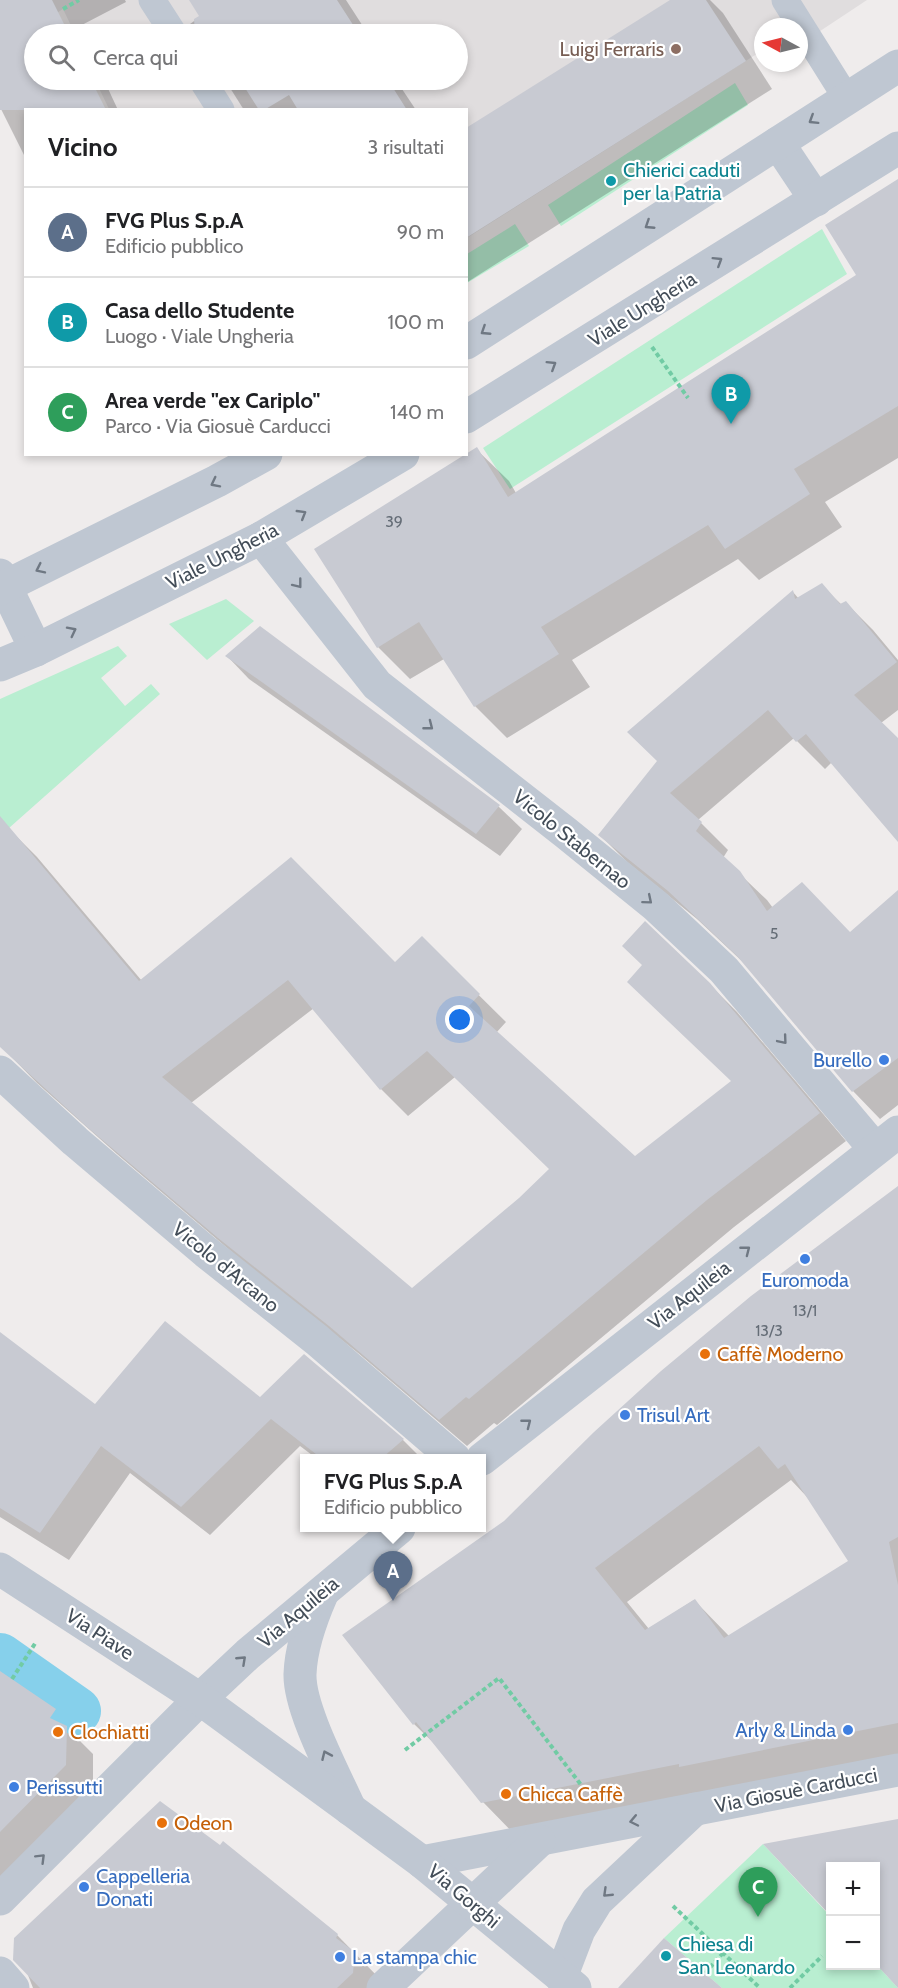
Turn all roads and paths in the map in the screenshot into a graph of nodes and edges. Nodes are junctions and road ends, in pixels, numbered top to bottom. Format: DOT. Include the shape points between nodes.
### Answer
graph roads {
  1 [pos="79,0"];
  2 [pos="152,0"];
  3 [pos="784,0"];
  4 [pos="63,9"];
  5 [pos="168,24"];
  6 [pos="898,66"];
  7 [pos="208,90"];
  8 [pos="847,99"];
  9 [pos="220,108"];
  10 [pos="777,143"];
  11 [pos="898,148"];
  12 [pos="816,200"];
  13 [pos="631,315"];
  14 [pos="468,342"];
  15 [pos="688,398"];
  16 [pos="468,416"];
  17 [pos="262,456"];
  18 [pos="400,456"];
  19 [pos="261,538"];
  20 [pos="2,583"];
  21 [pos="36,650"];
  22 [pos="0,665"];
  23 [pos="0,1071"];
  24 [pos="886,1140"];
  25 [pos="449,1454"];
  26 [pos="486,1456"];
  27 [pos="393,1532"];
  28 [pos="0,1569"];
  29 [pos="322,1592"];
  30 [pos="36,1642"];
  31 [pos="12,1679"];
  32 [pos="200,1699"];
  33 [pos="405,1750"];
  34 [pos="898,1770"];
  35 [pos="580,1784"];
  36 [pos="350,1809"];
  37 [pos="695,1809"];
  38 [pos="539,1841"];
  39 [pos="422,1862"];
  40 [pos="0,1899"];
  41 [pos="471,1903"];
  42 [pos="673,1906"];
  43 [pos="723,1953"];
  44 [pos="822,1956"];
  45 [pos="0,1973"];
  46 [pos="705,1974"];
  47 [pos="568,1982"];
  48 [pos="14,1988"];
  49 [pos="384,1988"];
  50 [pos="760,1988"];
  51 [pos="790,1988"];
  1 -- 4 [label="path"];
  2 -- 5 [label="lane"];
  3 -- 8 [label="lane"];
  6 -- 8 [label="street"];
  7 -- 9 [label="lane"];
  8 -- 10 [label="street, one-way"];
  10 -- 12 [label="street"];
  10 -- 14 [label="street, one-way"];
  11 -- 12 [label="street, Viale Ungheria"];
  13 -- 12 [label="street, Viale Ungheria, one-way"];
  13 -- 15 [label="path"];
  16 -- 13 [label="street, Viale Ungheria, one-way"];
  17 -- 20 [label="street, one-way" via="217,482"];
  19 -- 18 [label="street, Viale Ungheria, one-way"];
  21 -- 19 [label="street, Viale Ungheria, one-way"];
  19 -- 24 [label="street, Vicolo Stabernao, one-way" via="377,685 656,906 724,970"];
  20 -- 21 [label="street"];
  21 -- 22 [label="street, Viale Ungheria"];
  23 -- 25 [label="street, Vicolo d'Arcano" via="75,1141"];
  26 -- 24 [label="street, Via Aquileia, one-way"];
  27 -- 29 [label="street, Via Aquileia"];
  28 -- 32 [label="street, Via Piave"];
  32 -- 29 [label="street, Via Aquileia, one-way"];
  36 -- 29 [label="street, Via Gorghi, one-way" via="313,1725 300,1676 308,1628"];
  30 -- 31 [label="path"];
  32 -- 36 [label="street, Via Gorghi"];
  40 -- 32 [label="street, Via Aquileia, one-way"];
  33 -- 35 [label="path" via="499,1678"];
  34 -- 37 [label="street, Via Giosuè Carducci"];
  36 -- 39 [label="street, Via Gorghi"];
  37 -- 38 [label="street, Via Giosuè Carducci, one-way"];
  37 -- 47 [label="street, Via Giosuè Carducci, one-way" via="597,1901 579,1930"];
  38 -- 39 [label="street, Via Giosuè Carducci"];
  38 -- 41 [label="street"];
  39 -- 41 [label="street, Via Gorghi"];
  41 -- 47 [label="street, Via Gorghi"];
  41 -- 49 [label="street"];
  42 -- 43 [label="path"];
  43 -- 46 [label="path"];
  43 -- 50 [label="path"];
  44 -- 51 [label="path"];
  45 -- 48 [label="street"];
}
